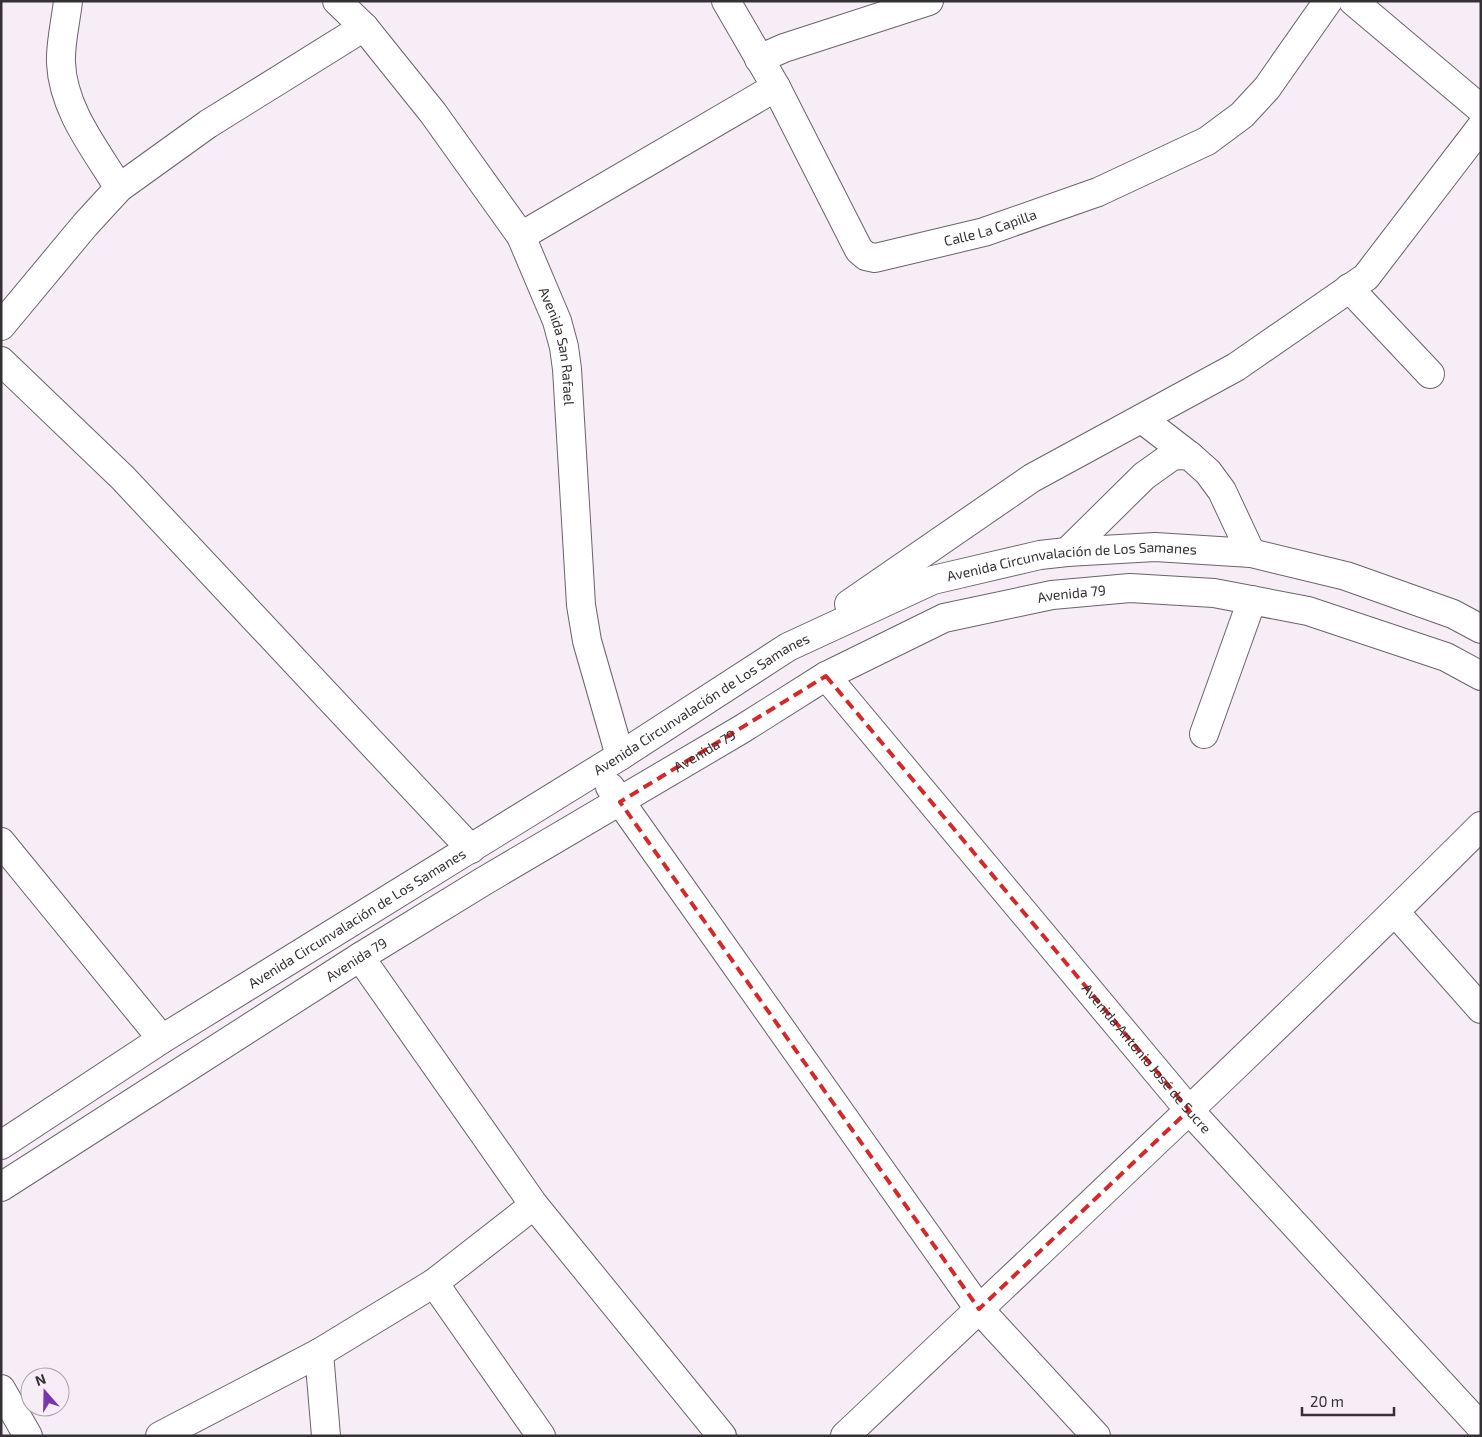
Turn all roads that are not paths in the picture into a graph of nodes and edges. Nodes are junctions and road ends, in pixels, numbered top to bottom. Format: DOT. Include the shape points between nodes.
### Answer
graph roads {
  1 [pos="68,1"];
  2 [pos="337,1"];
  3 [pos="726,1"];
  4 [pos="929,1"];
  5 [pos="1328,1"];
  6 [pos="1353,1"];
  7 [pos="364,27"];
  8 [pos="760,59"];
  9 [pos="776,87"];
  10 [pos="1481,109"];
  11 [pos="1481,127"];
  12 [pos="119,188"];
  13 [pos="521,236"];
  14 [pos="1349,288"];
  15 [pos="1,326"];
  16 [pos="1,362"];
  17 [pos="1430,374"];
  18 [pos="1142,418"];
  19 [pos="1190,456"];
  20 [pos="1067,552"];
  21 [pos="1251,553"];
  22 [pos="1252,600"];
  23 [pos="1481,629"];
  24 [pos="788,647"];
  25 [pos="826,676"];
  26 [pos="1481,676"];
  27 [pos="1204,734"];
  28 [pos="620,756"];
  29 [pos="597,770"];
  30 [pos="620,802"];
  31 [pos="1481,826"];
  32 [pos="1,842"];
  33 [pos="471,849"];
  34 [pos="1395,912"];
  35 [pos="360,957"];
  36 [pos="1481,1009"];
  37 [pos="162,1038"];
  38 [pos="1189,1110"];
  39 [pos="1,1145"];
  40 [pos="1,1188"];
  41 [pos="534,1205"];
  42 [pos="434,1283"];
  43 [pos="979,1309"];
  44 [pos="320,1353"];
  45 [pos="1,1389"];
  46 [pos="1481,1427"];
  47 [pos="28,1436"];
  48 [pos="160,1436"];
  49 [pos="326,1436"];
  50 [pos="541,1436"];
  51 [pos="722,1436"];
  52 [pos="845,1436"];
  53 [pos="1096,1436"];
  1 -- 12 [label="street" via="61,62 65,92 75,116"];
  2 -- 7 [label="street, Avenida San Rafael"];
  3 -- 8 [label="street, Calle La Capilla"];
  4 -- 8 [label="street" via="784,48"];
  5 -- 9 [label="street, Calle La Capilla" via="1267,88 1242,115 1207,141 1098,192 984,232 875,258 859,250"];
  6 -- 10 [label="street"];
  7 -- 12 [label="street" via="208,124"];
  7 -- 13 [label="street, Avenida San Rafael" via="433,113"];
  8 -- 9 [label="street, Calle La Capilla"];
  9 -- 13 [label="street"];
  11 -- 14 [label="street" via="1366,277"];
  12 -- 15 [label="street"];
  13 -- 28 [label="street, Avenida San Rafael" via="557,321 564,347 580,605 587,642"];
  14 -- 17 [label="street"];
  14 -- 18 [label="street" via="1236,367"];
  16 -- 33 [label="street" via="123,478"];
  18 -- 19 [label="street"];
  18 -- 24 [label="street" via="1032,478"];
  19 -- 20 [label="street" via="1172,456 1144,476"];
  19 -- 21 [label="street" via="1222,491"];
  20 -- 21 [label="street, Avenida Circunvalación de Los Samanes" via="1155,547"];
  20 -- 24 [label="street, Avenida Circunvalación de Los Samanes" via="933,580"];
  21 -- 23 [label="street, Avenida Circunvalación de Los Samanes" via="1346,576 1454,614"];
  22 -- 25 [label="street, Avenida 79" via="1214,593 1130,588 1052,595 944,618"];
  22 -- 26 [label="street, Avenida 79" via="1318,614 1446,657"];
  22 -- 27 [label="street"];
  24 -- 28 [label="street, Avenida Circunvalación de Los Samanes"];
  25 -- 30 [label="street, Avenida 79"];
  25 -- 38 [label="street, Avenida Antonio José de Sucre"];
  28 -- 29 [label="street, Avenida Circunvalación de Los Samanes"];
  29 -- 30 [label="street"];
  29 -- 33 [label="street, Avenida Circunvalación de Los Samanes"];
  30 -- 35 [label="street, Avenida 79"];
  30 -- 43 [label="street"];
  31 -- 34 [label="street"];
  32 -- 37 [label="street"];
  33 -- 37 [label="street, Avenida Circunvalación de Los Samanes"];
  34 -- 36 [label="street"];
  34 -- 38 [label="street"];
  35 -- 40 [label="street, Avenida 79"];
  35 -- 41 [label="street"];
  37 -- 39 [label="street, Avenida Circunvalación de Los Samanes"];
  38 -- 43 [label="street"];
  38 -- 46 [label="street, Avenida Antonio José de Sucre"];
  41 -- 42 [label="street"];
  41 -- 51 [label="street"];
  42 -- 44 [label="street"];
  42 -- 50 [label="street"];
  43 -- 52 [label="street"];
  43 -- 53 [label="street"];
  44 -- 48 [label="street"];
  44 -- 49 [label="street"];
  45 -- 47 [label="street"];
}
